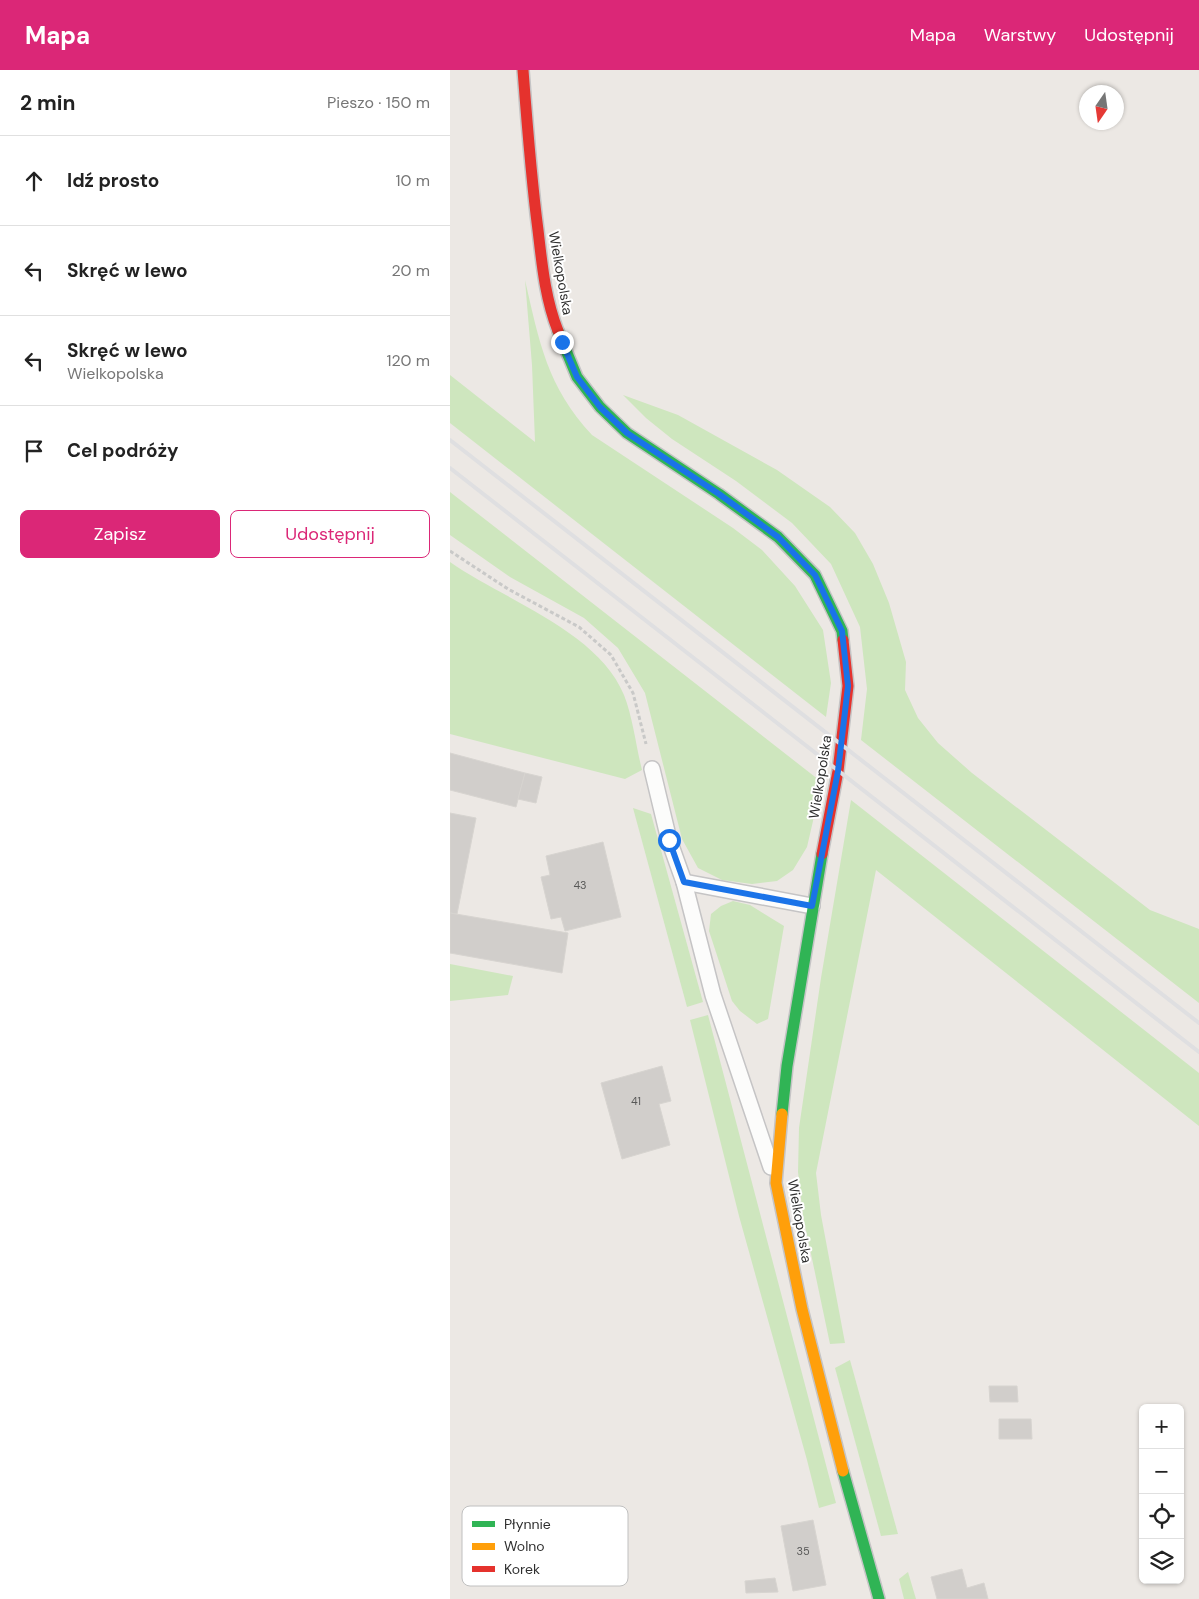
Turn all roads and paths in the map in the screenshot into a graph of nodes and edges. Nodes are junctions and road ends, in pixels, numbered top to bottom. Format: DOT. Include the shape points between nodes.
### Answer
graph roads {
  1 [pos="523,70"];
  2 [pos="450,551"];
  3 [pos="652,769"];
  4 [pos="684,882"];
  5 [pos="812,906"];
  6 [pos="776,1182"];
  7 [pos="879,1599"];
  1 -- 5 [label="street, Wielkopolska" via="543,274 552,315 577,377 600,407 627,433 778,537 815,575 842,631 848,686 838,771"];
  2 -- 3 [label="path" via="508,589 579,627 611,655 633,693"];
  3 -- 4 [label="lane" via="669,840"];
  4 -- 5 [label="lane"];
  4 -- 6 [label="lane" via="713,994"];
  5 -- 6 [label="street, Wielkopolska" via="787,1066"];
  6 -- 7 [label="street, Wielkopolska" via="802,1309 850,1500"];
}
